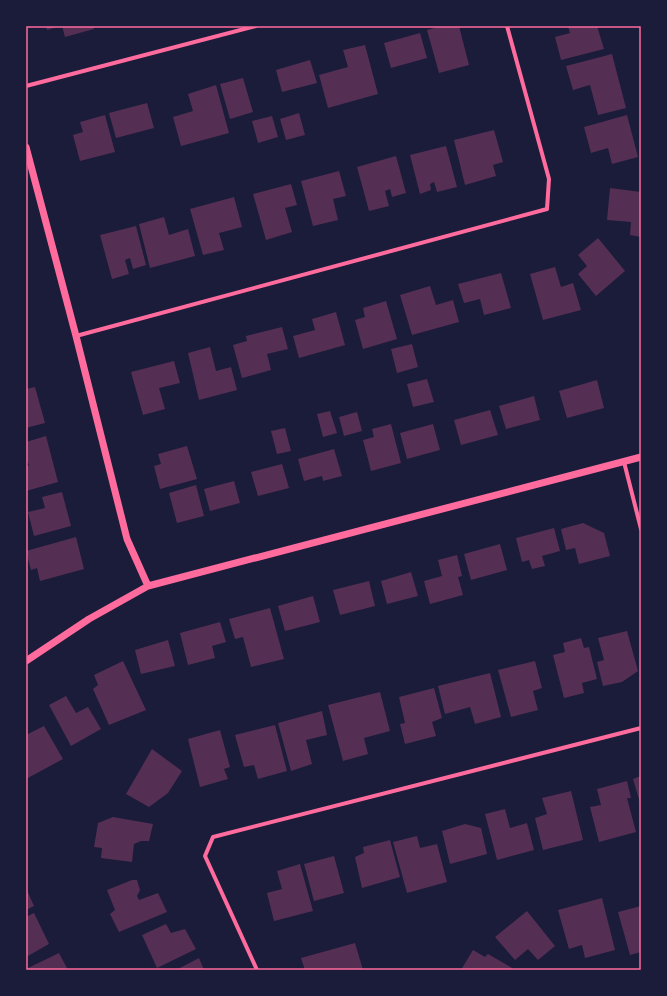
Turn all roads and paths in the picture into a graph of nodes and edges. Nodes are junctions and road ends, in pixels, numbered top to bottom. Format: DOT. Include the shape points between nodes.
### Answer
graph roads {
  1 [pos="256,26"];
  2 [pos="507,26"];
  3 [pos="26,86"];
  4 [pos="26,147"];
  5 [pos="76,336"];
  6 [pos="641,457"];
  7 [pos="624,462"];
  8 [pos="641,529"];
  9 [pos="148,586"];
  10 [pos="26,661"];
  11 [pos="641,728"];
  12 [pos="257,970"];
  1 -- 3 [label="street"];
  2 -- 5 [label="street" via="549,180 547,209"];
  4 -- 5 [label="street"];
  5 -- 9 [label="street" via="127,539"];
  6 -- 7 [label="street"];
  7 -- 8 [label="street"];
  7 -- 9 [label="street"];
  9 -- 10 [label="street" via="89,618"];
  11 -- 12 [label="street" via="213,837 205,856"];
}
